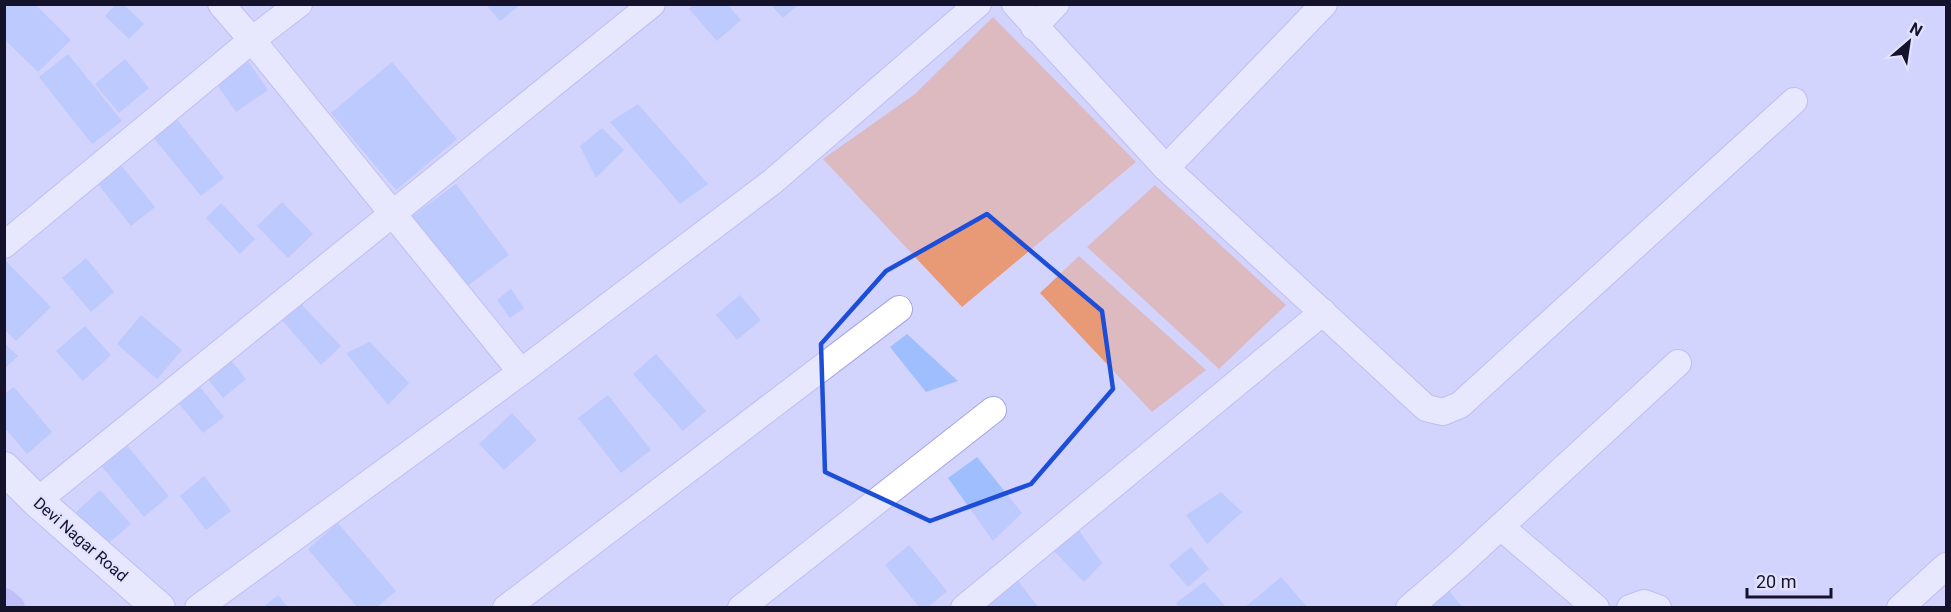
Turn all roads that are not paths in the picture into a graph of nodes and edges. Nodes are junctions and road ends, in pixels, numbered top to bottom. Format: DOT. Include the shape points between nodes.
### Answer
graph roads {
  1 [pos="221,4"];
  2 [pos="299,4"];
  3 [pos="651,4"];
  4 [pos="978,4"];
  5 [pos="1015,4"];
  6 [pos="1056,4"];
  7 [pos="1324,4"];
  8 [pos="1034,27"];
  9 [pos="252,40"];
  10 [pos="1794,101"];
  11 [pos="1166,168"];
  12 [pos="394,214"];
  13 [pos="4,245"];
  14 [pos="899,309"];
  15 [pos="1323,312"];
  16 [pos="1678,363"];
  17 [pos="521,372"];
  18 [pos="993,410"];
  19 [pos="4,468"];
  20 [pos="37,501"];
  21 [pos="1501,527"];
  22 [pos="1947,566"];
  23 [pos="159,608"];
  24 [pos="198,608"];
  25 [pos="506,608"];
  26 [pos="741,608"];
  27 [pos="964,608"];
  28 [pos="1409,608"];
  29 [pos="1596,608"];
  30 [pos="1630,608"];
  31 [pos="1658,608"];
  32 [pos="1900,608"];
  1 -- 9 [label="street"];
  2 -- 9 [label="street"];
  3 -- 12 [label="street"];
  4 -- 17 [label="street" via="772,182"];
  5 -- 8 [label="street"];
  6 -- 8 [label="street"];
  7 -- 11 [label="street"];
  8 -- 11 [label="street"];
  9 -- 12 [label="street"];
  9 -- 13 [label="street"];
  10 -- 15 [label="street" via="1460,405 1443,412 1426,408"];
  11 -- 15 [label="street"];
  12 -- 17 [label="street"];
  12 -- 20 [label="street"];
  14 -- 25 [label="street"];
  15 -- 27 [label="street"];
  16 -- 21 [label="street"];
  17 -- 24 [label="street"];
  18 -- 26 [label="street"];
  19 -- 20 [label="street, Devi Nagar Road"];
  20 -- 23 [label="street, Devi Nagar Road"];
  21 -- 28 [label="street"];
  21 -- 29 [label="street"];
  22 -- 32 [label="street"];
  30 -- 31 [label="street" via="1644,603"];
}
